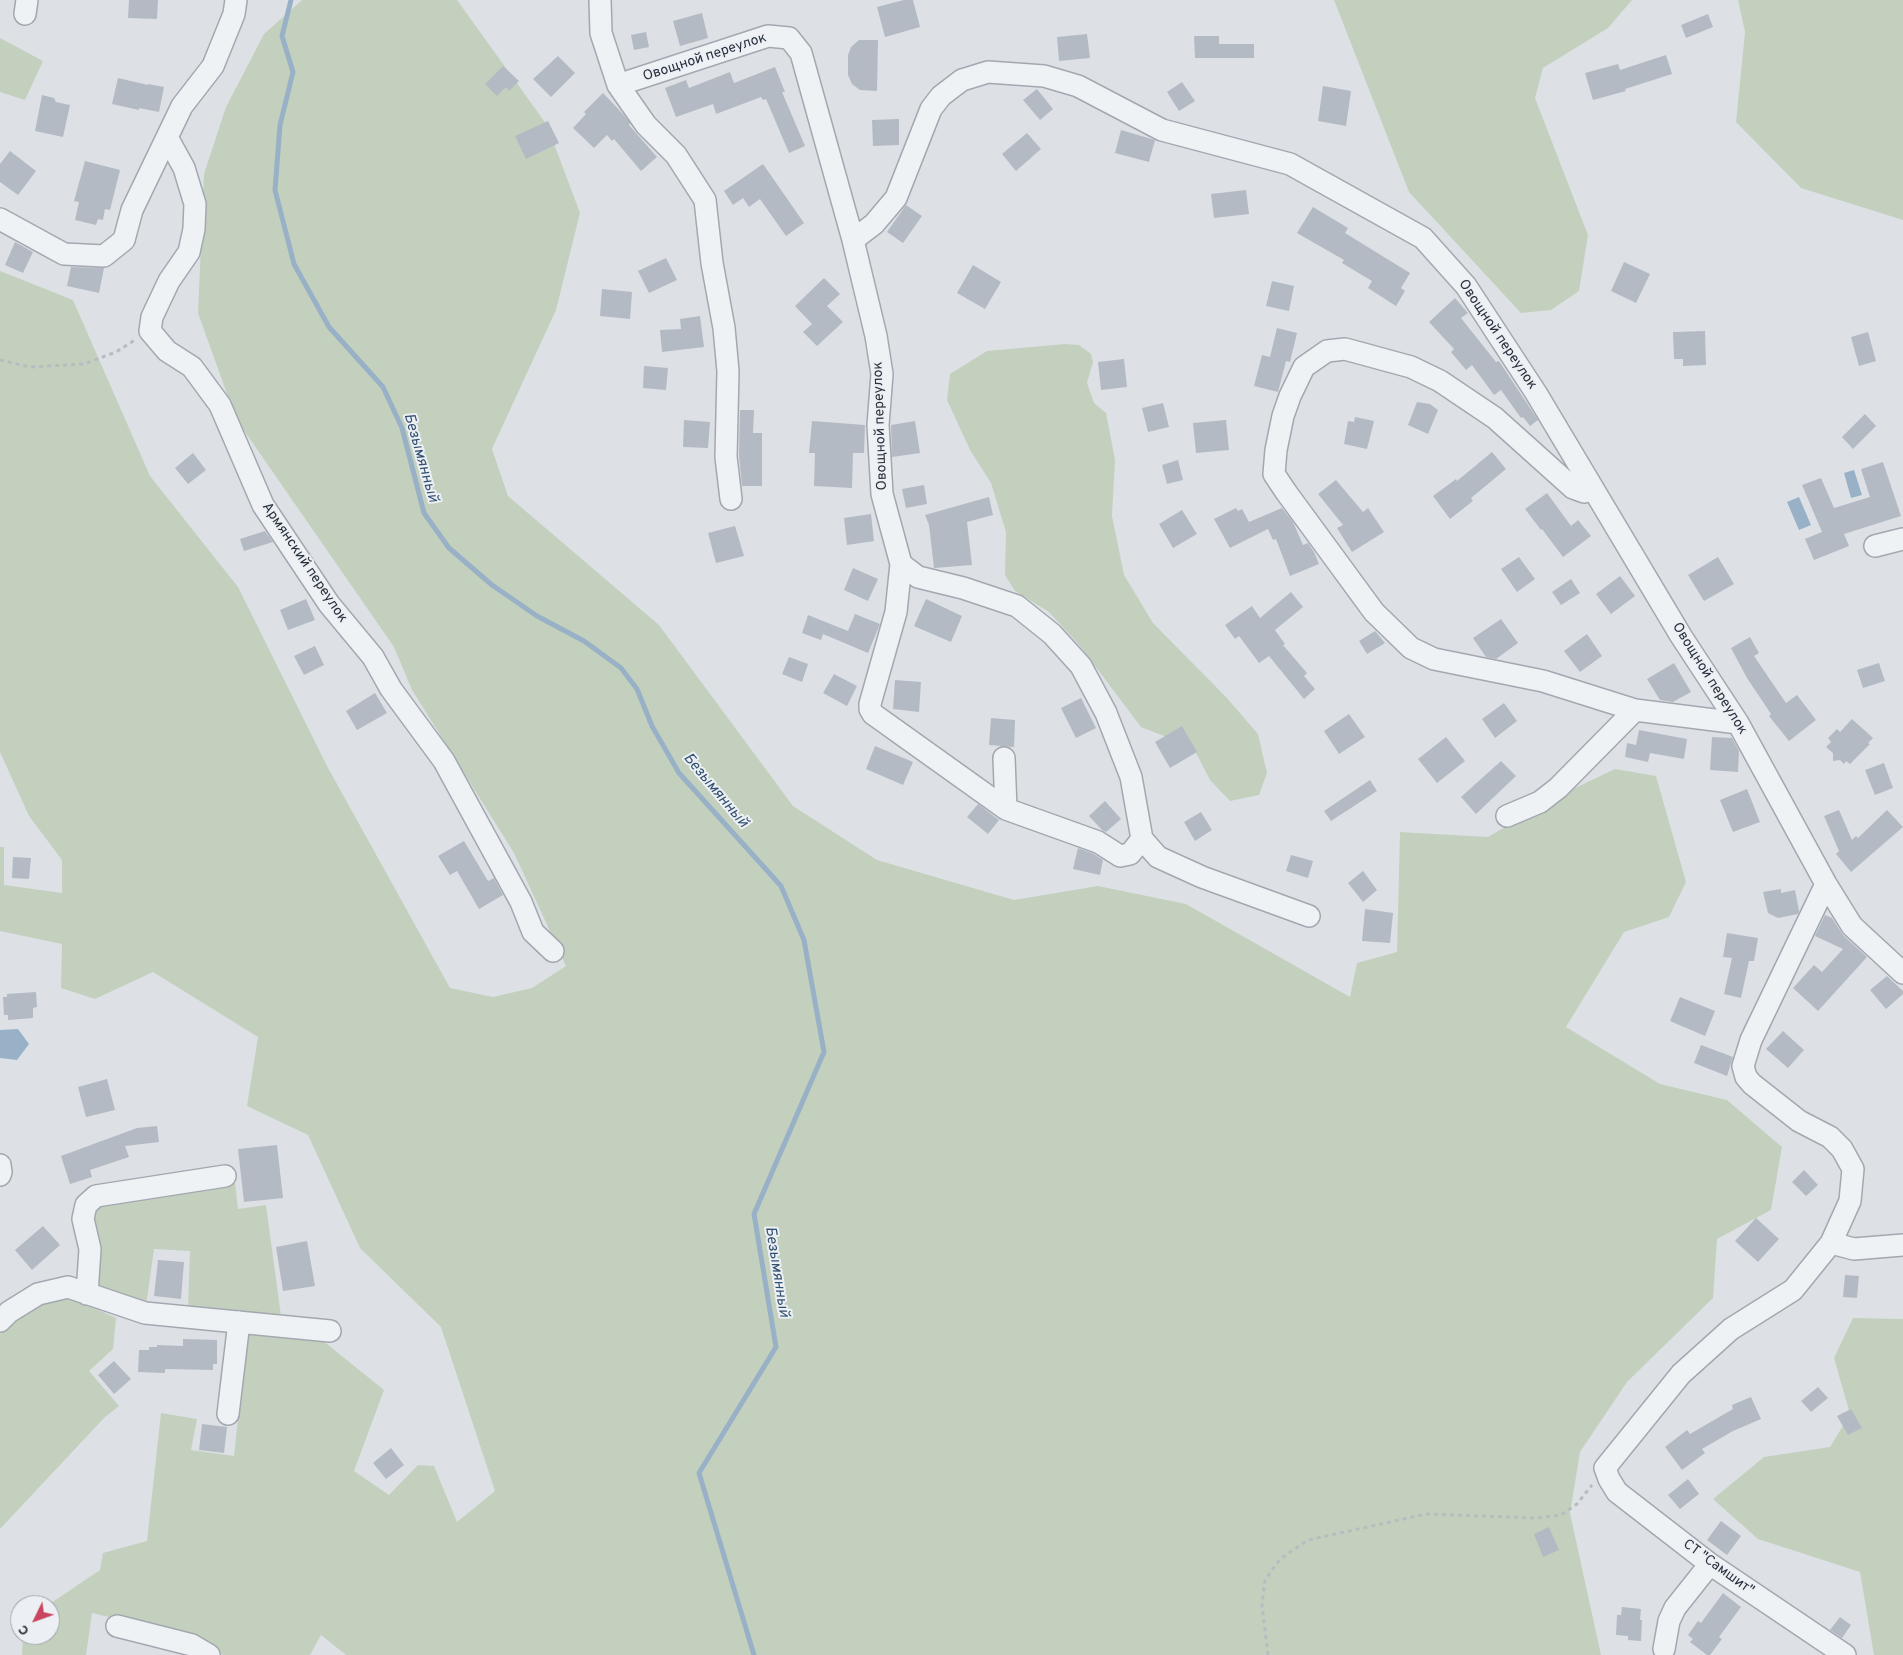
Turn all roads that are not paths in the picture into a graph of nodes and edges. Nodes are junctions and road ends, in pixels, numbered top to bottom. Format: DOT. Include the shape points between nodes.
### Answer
graph roads {
  1 [pos="236,0"];
  2 [pos="600,0"];
  3 [pos="618,85"];
  4 [pos="167,138"];
  5 [pos="0,219"];
  6 [pos="853,240"];
  7 [pos="1594,490"];
  8 [pos="731,499"];
  9 [pos="1903,539"];
  10 [pos="1875,546"];
  11 [pos="901,564"];
  12 [pos="1635,710"];
  13 [pos="1738,723"];
  14 [pos="1004,758"];
  15 [pos="1006,808"];
  16 [pos="1507,816"];
  17 [pos="1142,839"];
  18 [pos="1826,884"];
  19 [pos="1309,916"];
  20 [pos="553,951"];
  21 [pos="1903,973"];
  22 [pos="0,1165"];
  23 [pos="0,1175"];
  24 [pos="225,1176"];
  25 [pos="1831,1243"];
  26 [pos="1903,1245"];
  27 [pos="88,1294"];
  28 [pos="0,1321"];
  29 [pos="239,1322"];
  30 [pos="330,1331"];
  31 [pos="228,1414"];
  32 [pos="1710,1564"];
  33 [pos="117,1626"];
  34 [pos="1664,1649"];
  35 [pos="209,1655"];
  36 [pos="1845,1655"];
  1 -- 4 [label="street" via="234,14 213,66 182,106"];
  2 -- 3 [label="street" via="601,33"];
  3 -- 6 [label="street, Овощной переулок" via="768,36 789,38 801,53"];
  3 -- 8 [label="street" via="646,125 676,155 705,200 728,370 726,456"];
  4 -- 5 [label="street" via="132,210 124,240 104,256 64,254"];
  4 -- 20 [label="street, Армянский переулок" via="184,168 195,204 194,229 189,252 169,280 152,317 150,331 167,351 192,367 220,405 263,505 329,604 373,657 391,688 444,761 533,932"];
  6 -- 7 [label="street, Овощной переулок" via="874,224 896,198 931,109 941,96 962,80 988,72 1044,76 1078,86 1162,130 1290,164 1423,238 1466,286"];
  6 -- 11 [label="street, Овощной переулок" via="882,374 878,425 882,494"];
  7 -- 12 [label="street" via="1584,492 1573,488 1495,418 1440,381 1411,367 1345,349 1327,351 1304,367 1282,416 1274,474 1374,612 1411,648 1434,659 1543,681"];
  7 -- 13 [label="street, Овощной переулок" via="1681,636"];
  9 -- 10 [label="street"];
  11 -- 15 [label="street, Овощной переулок" via="896,612 870,709"];
  11 -- 17 [label="street" via="918,577 1017,606 1052,634 1081,666 1106,712 1131,777"];
  12 -- 13 [label="street"];
  12 -- 16 [label="street" via="1540,802"];
  13 -- 18 [label="street, Овощной переулок"];
  14 -- 15 [label="street"];
  15 -- 17 [label="street" via="1098,842 1120,856 1130,854"];
  17 -- 19 [label="street" via="1158,857"];
  18 -- 21 [label="street, Овощной переулок" via="1852,926"];
  18 -- 25 [label="street" via="1751,1040 1743,1066 1752,1084 1799,1121 1830,1137 1842,1149 1853,1169 1850,1201"];
  22 -- 23 [label="street"];
  24 -- 27 [label="street" via="96,1196 86,1205 83,1219 90,1249"];
  25 -- 26 [label="street" via="1854,1249"];
  25 -- 32 [label="street, СТ \"Самшит\"" via="1793,1290 1731,1329 1681,1374 1605,1468 1617,1492"];
  27 -- 28 [label="street" via="68,1287 38,1294"];
  27 -- 29 [label="street" via="145,1313"];
  29 -- 30 [label="street"];
  29 -- 31 [label="street"];
  32 -- 34 [label="street" via="1675,1608"];
  32 -- 36 [label="street, СТ \"Самшит\""];
  33 -- 35 [label="street" via="192,1645"];
}
